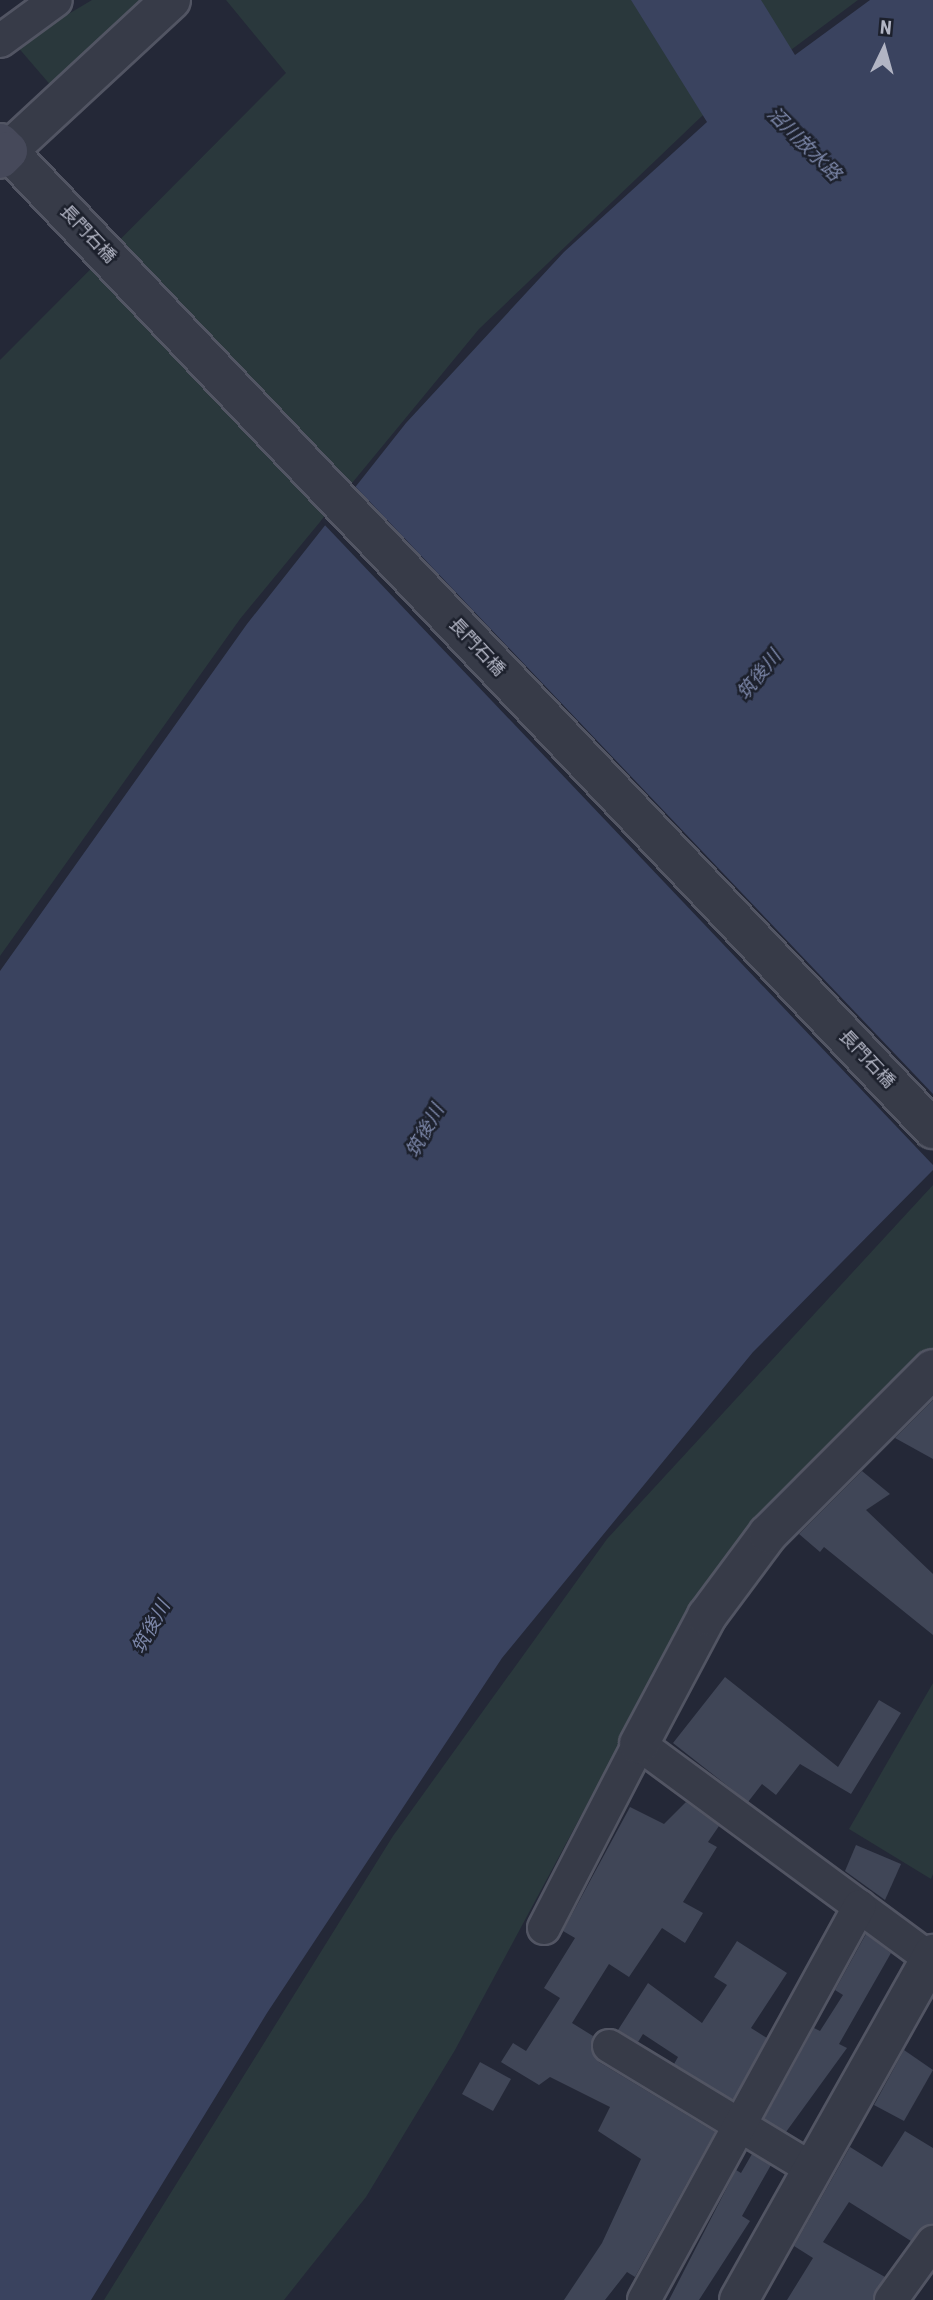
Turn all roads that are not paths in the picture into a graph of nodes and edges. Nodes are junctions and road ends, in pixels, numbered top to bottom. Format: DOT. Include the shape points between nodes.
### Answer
graph roads {
  1 [pos="57,0"];
  2 [pos="171,0"];
  3 [pos="0,41"];
  4 [pos="7,154"];
  5 [pos="933,1129"];
  6 [pos="933,1369"];
  7 [pos="639,1744"];
  8 [pos="860,1906"];
  9 [pos="544,1928"];
  10 [pos="932,1958"];
  11 [pos="609,2046"];
  12 [pos="738,2123"];
  13 [pos="809,2167"];
  14 [pos="933,2242"];
  15 [pos="644,2300"];
  16 [pos="739,2300"];
  17 [pos="891,2300"];
  1 -- 3 [label="street"];
  2 -- 4 [label="street"];
  4 -- 5 [label="street, 長門石橋"];
  6 -- 7 [label="street" via="768,1534 708,1616"];
  7 -- 8 [label="street"];
  7 -- 9 [label="street"];
  8 -- 10 [label="street"];
  8 -- 12 [label="street"];
  10 -- 13 [label="street"];
  11 -- 12 [label="street"];
  12 -- 13 [label="street"];
  12 -- 15 [label="street"];
  13 -- 16 [label="street"];
  14 -- 17 [label="street"];
}
